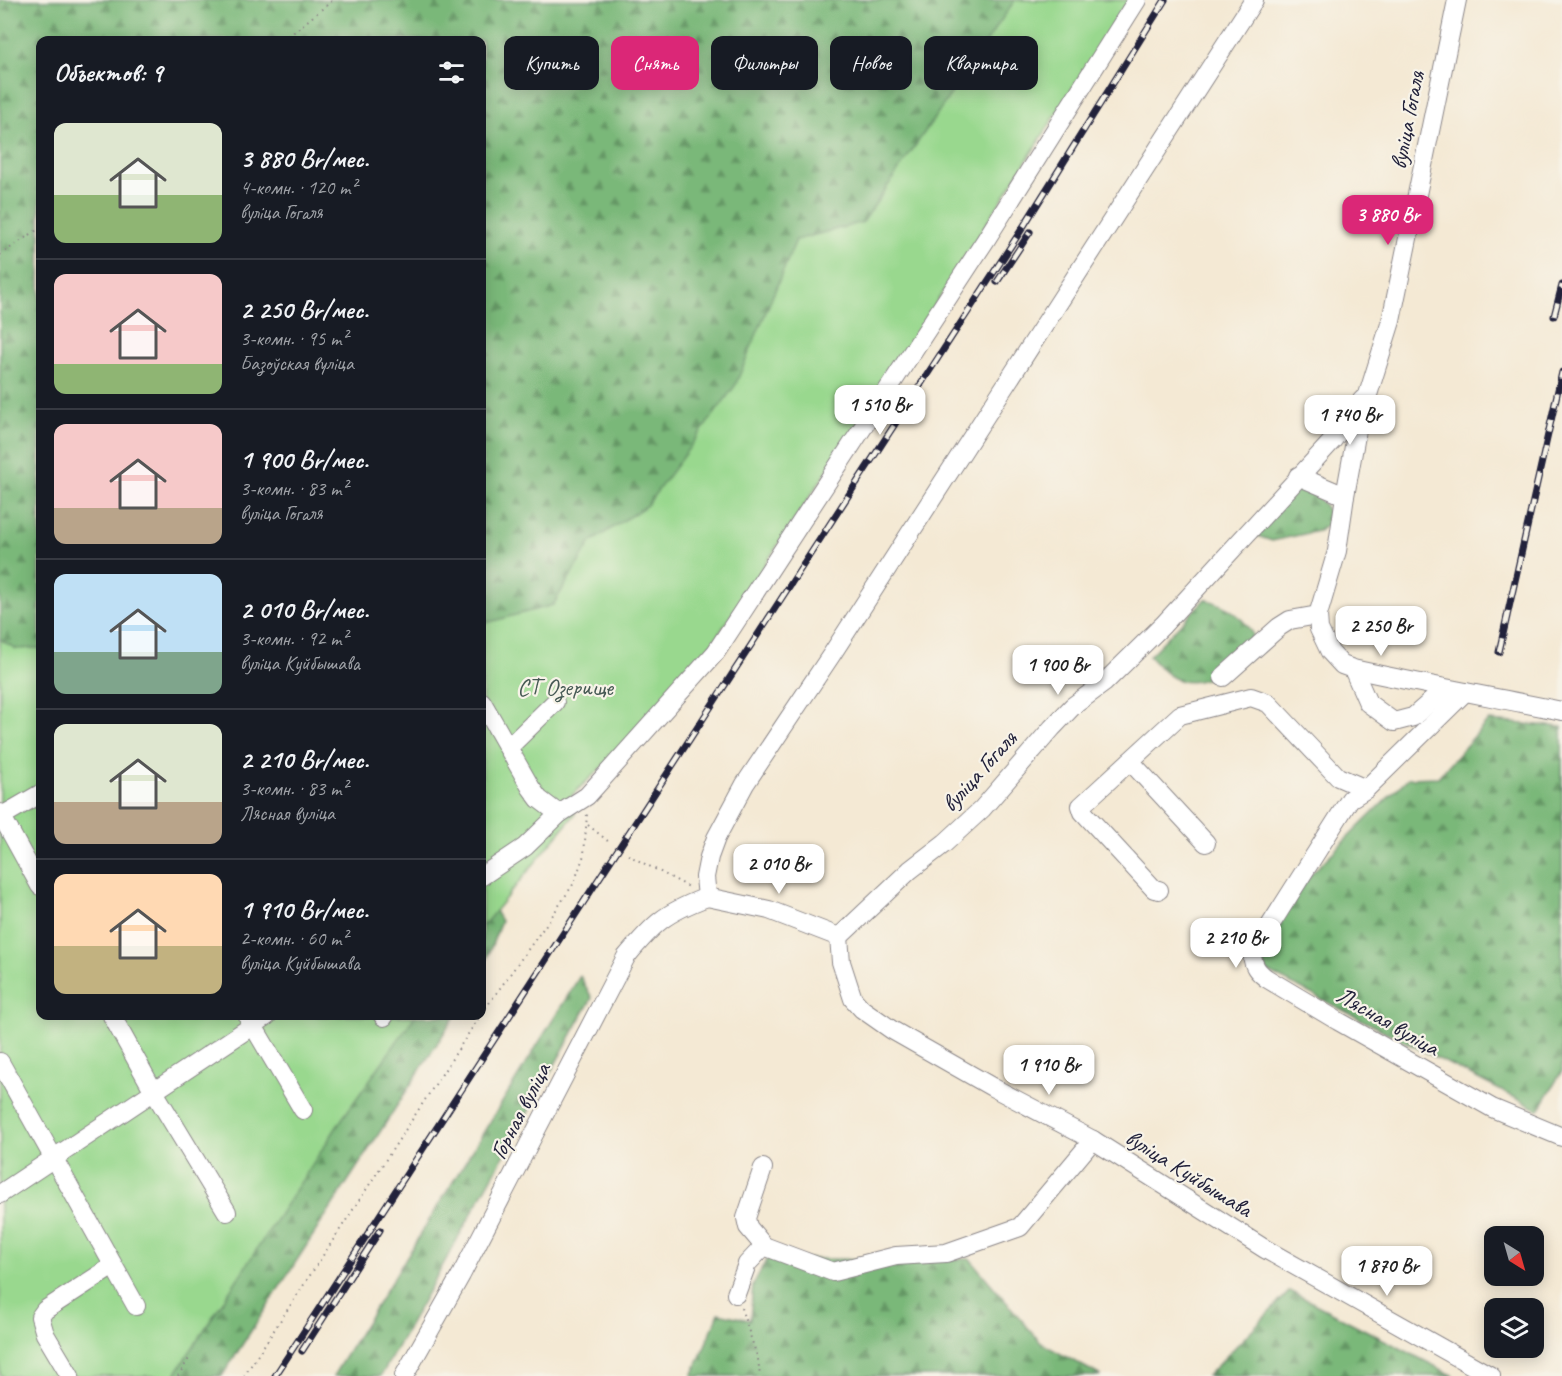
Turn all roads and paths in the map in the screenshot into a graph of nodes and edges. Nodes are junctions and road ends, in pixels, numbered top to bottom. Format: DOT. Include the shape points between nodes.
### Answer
graph roads {
  1 [pos="333,0"];
  2 [pos="1137,0"];
  3 [pos="1254,0"];
  4 [pos="1456,0"];
  5 [pos="289,36"];
  6 [pos="36,231"];
  7 [pos="0,255"];
  8 [pos="1370,390"];
  9 [pos="1298,476"];
  10 [pos="1345,496"];
  11 [pos="1318,615"];
  12 [pos="1353,669"];
  13 [pos="1223,677"];
  14 [pos="1445,689"];
  15 [pos="1465,692"];
  16 [pos="555,702"];
  17 [pos="486,709"];
  18 [pos="1562,711"];
  19 [pos="508,748"];
  20 [pos="1130,761"];
  21 [pos="1366,789"];
  22 [pos="587,796"];
  23 [pos="36,797"];
  24 [pos="564,811"];
  25 [pos="1,815"];
  26 [pos="588,825"];
  27 [pos="609,842"];
  28 [pos="1206,843"];
  29 [pos="628,855"];
  30 [pos="486,873"];
  31 [pos="36,879"];
  32 [pos="1160,890"];
  33 [pos="707,897"];
  34 [pos="839,937"];
  35 [pos="486,1007"];
  36 [pos="114,1020"];
  37 [pos="255,1020"];
  38 [pos="257,1020"];
  39 [pos="477,1020"];
  40 [pos="0,1062"];
  41 [pos="153,1090"];
  42 [pos="303,1110"];
  43 [pos="1562,1137"];
  44 [pos="1093,1140"];
  45 [pos="53,1157"];
  46 [pos="763,1168"];
  47 [pos="0,1194"];
  48 [pos="227,1212"];
  49 [pos="764,1246"];
  50 [pos="113,1266"];
  51 [pos="736,1294"];
  52 [pos="136,1306"];
  53 [pos="189,1357"];
  54 [pos="70,1376"];
  55 [pos="178,1376"];
  56 [pos="244,1376"];
  57 [pos="404,1376"];
  58 [pos="760,1376"];
  59 [pos="1491,1376"];
  1 -- 5 [label="path"];
  2 -- 22 [label="street" via="985,241 716,652"];
  3 -- 33 [label="street" via="745,784 709,857"];
  4 -- 8 [label="street, вуліца Гогаля" via="1391,321"];
  6 -- 7 [label="path"];
  8 -- 9 [label="street, вуліца Гогаля" via="1333,440"];
  8 -- 10 [label="street, вуліца Гогаля" via="1357,430"];
  9 -- 10 [label="street"];
  9 -- 34 [label="street, вуліца Гогаля" via="1163,625 1052,728 982,809"];
  10 -- 11 [label="street, вуліца Гогаля" via="1337,551"];
  11 -- 12 [label="street" via="1319,628 1330,652 1342,665"];
  11 -- 13 [label="street" via="1290,620 1279,627"];
  12 -- 14 [label="street"];
  12 -- 14 [label="street" via="1368,704 1394,722 1413,717"];
  14 -- 15 [label="street"];
  15 -- 18 [label="street"];
  15 -- 21 [label="street, Лясная вуліца"];
  16 -- 19 [label="street"];
  17 -- 19 [label="street"];
  19 -- 24 [label="street" via="539,799"];
  20 -- 21 [label="street" via="1180,715 1251,697 1268,704 1338,777"];
  20 -- 28 [label="street"];
  20 -- 32 [label="street" via="1081,806 1111,844 1154,889"];
  21 -- 43 [label="street, Лясная вуліца" via="1350,799 1252,954 1256,970 1492,1108"];
  22 -- 24 [label="street"];
  22 -- 26 [label="path"];
  23 -- 25 [label="street"];
  24 -- 30 [label="street" via="525,847"];
  25 -- 31 [label="street"];
  26 -- 27 [label="path"];
  26 -- 35 [label="path" via="584,855 574,883"];
  29 -- 33 [label="path"];
  33 -- 34 [label="street" via="769,910"];
  33 -- 57 [label="street, Горная вуліца" via="659,920 626,957 461,1275"];
  34 -- 44 [label="street, вуліца Куйбышава" via="841,962 853,999 862,1009 962,1070"];
  36 -- 41 [label="street"];
  37 -- 41 [label="street"];
  38 -- 42 [label="street"];
  39 -- 56 [label="path"];
  40 -- 45 [label="street"];
  41 -- 45 [label="street"];
  41 -- 48 [label="street"];
  44 -- 49 [label="street" via="1020,1227 946,1253 896,1256 833,1272"];
  44 -- 59 [label="street, вуліца Куйбышава" via="1265,1249"];
  45 -- 47 [label="street"];
  45 -- 50 [label="street"];
  46 -- 49 [label="street" via="746,1218 748,1227"];
  49 -- 51 [label="street" via="747,1264"];
  50 -- 52 [label="street"];
  50 -- 54 [label="street" via="40,1317 45,1334"];
  51 -- 58 [label="path"];
  53 -- 55 [label="path"];
}
